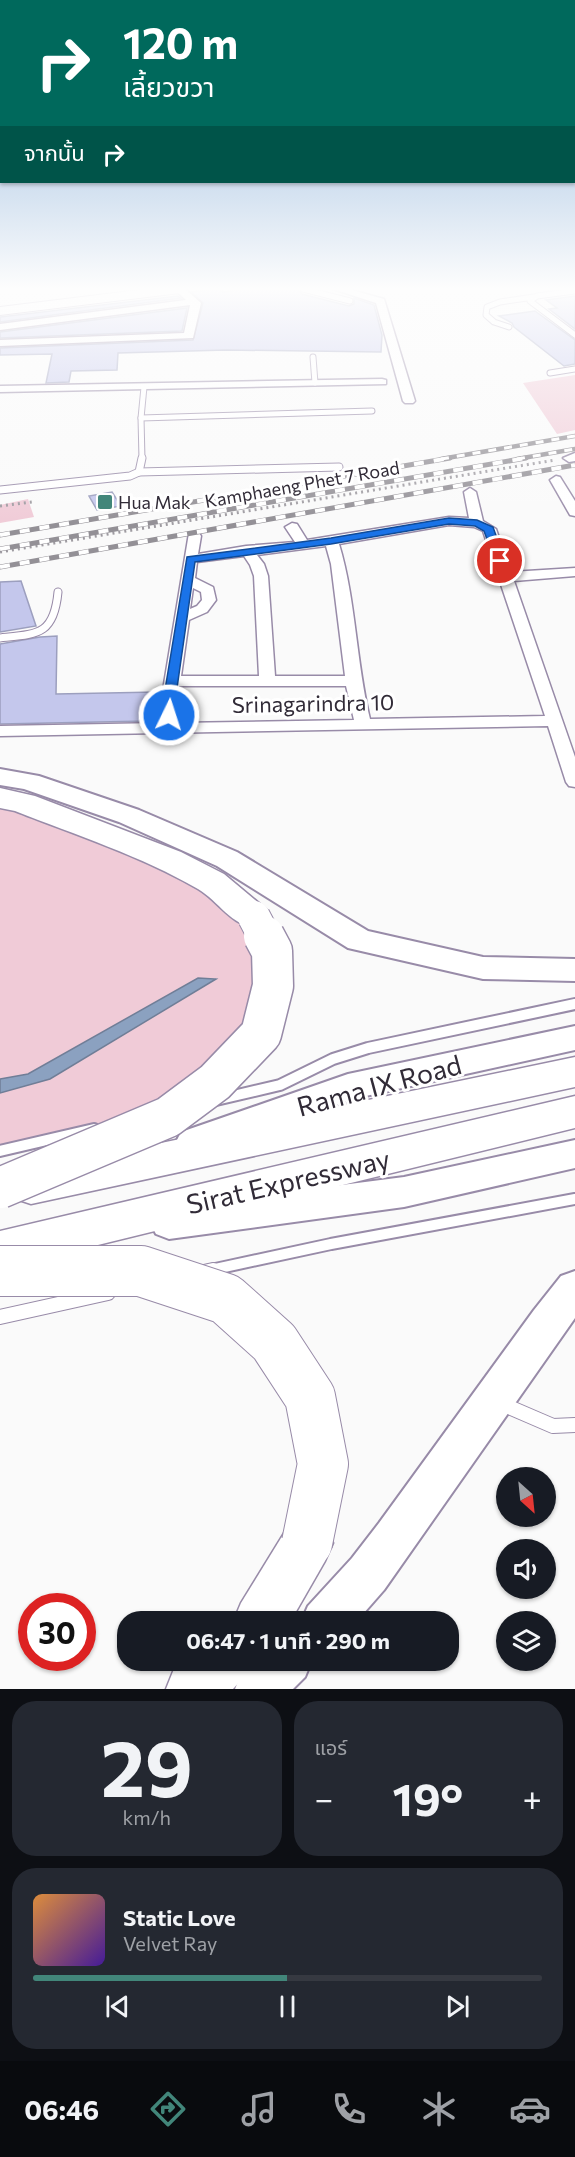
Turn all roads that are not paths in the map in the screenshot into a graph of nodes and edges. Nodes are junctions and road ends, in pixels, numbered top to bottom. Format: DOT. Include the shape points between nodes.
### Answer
graph roads {
  1 [pos="314,368"];
  2 [pos="399,368"];
  3 [pos="575,369"];
  4 [pos="550,373"];
  5 [pos="382,382"];
  6 [pos="315,383"];
  7 [pos="144,387"];
  8 [pos="0,389"];
  9 [pos="409,401"];
  10 [pos="372,411"];
  11 [pos="141,418"];
  12 [pos="339,467"];
  13 [pos="139,472"];
  14 [pos="556,480"];
  15 [pos="0,490"];
  16 [pos="470,492"];
  17 [pos="575,512"];
  18 [pos="480,524"];
  19 [pos="292,527"];
  20 [pos="194,536"];
  21 [pos="331,541"];
  22 [pos="303,544"];
  23 [pos="246,550"];
  24 [pos="190,559"];
  25 [pos="575,572"];
  26 [pos="505,577"];
  27 [pos="187,580"];
  28 [pos="58,592"];
  29 [pos="182,618"];
  30 [pos="0,638"];
  31 [pos="172,681"];
  32 [pos="267,681"];
  33 [pos="353,681"];
  34 [pos="554,721"];
  35 [pos="363,724"];
  36 [pos="170,728"];
  37 [pos="0,731"];
  38 [pos="0,777"];
  39 [pos="575,782"];
  40 [pos="0,798"];
  41 [pos="575,970"];
  42 [pos="575,1004"];
  43 [pos="575,1038"];
  44 [pos="575,1072"];
  45 [pos="575,1112"];
  46 [pos="125,1122"];
  47 [pos="103,1127"];
  48 [pos="0,1150"];
  49 [pos="575,1154"];
  50 [pos="119,1168"];
  51 [pos="0,1188"];
  52 [pos="0,1194"];
  53 [pos="575,1199"];
  54 [pos="55,1237"];
  55 [pos="0,1250"];
  56 [pos="0,1271"];
  57 [pos="148,1284"];
  58 [pos="575,1288"];
  59 [pos="125,1290"];
  60 [pos="0,1317"];
  61 [pos="492,1399"];
  62 [pos="575,1425"];
  63 [pos="267,1611"];
  64 [pos="334,1611"];
  65 [pos="213,1671"];
  66 [pos="277,1671"];
  67 [pos="194,1689"];
  68 [pos="259,1689"];
  1 -- 6 [label="lane"];
  2 -- 9 [label="street"];
  3 -- 4 [label="lane"];
  5 -- 6 [label="street"];
  6 -- 7 [label="street"];
  7 -- 8 [label="street"];
  7 -- 11 [label="lane"];
  10 -- 11 [label="lane"];
  11 -- 13 [label="lane"];
  12 -- 13 [label="lane"];
  13 -- 15 [label="lane"];
  14 -- 17 [label="street"];
  16 -- 18 [label="street"];
  18 -- 21 [label="street" via="449,521"];
  18 -- 26 [label="street" via="489,529"];
  19 -- 22 [label="street"];
  20 -- 24 [label="street"];
  21 -- 22 [label="street"];
  21 -- 33 [label="street" via="338,564"];
  22 -- 23 [label="street"];
  23 -- 24 [label="street"];
  23 -- 32 [label="street" via="261,576"];
  24 -- 27 [label="street"];
  25 -- 26 [label="street"];
  26 -- 34 [label="street"];
  27 -- 29 [label="street"];
  27 -- 29 [label="street" via="208,590 209,600 202,609"];
  28 -- 30 [label="lane" via="58,609 48,629"];
  29 -- 31 [label="street"];
  31 -- 32 [label="street"];
  31 -- 36 [label="street"];
  32 -- 33 [label="street"];
  33 -- 35 [label="street"];
  34 -- 35 [label="street, Srinagarindra 10"];
  34 -- 39 [label="street"];
  35 -- 36 [label="street, Srinagarindra 10"];
  36 -- 37 [label="street, Srinagarindra 10"];
  38 -- 41 [label="main road" via="28,782 129,816 227,859 359,940 483,968"];
  40 -- 51 [label="highway, bridge" via="24,803 169,860 212,882 254,918 272,951 273,986 261,1034 215,1082 168,1116"];
  42 -- 46 [label="lane" via="368,1048 333,1059 280,1085"];
  43 -- 50 [label="main road, Rama IX Road" via="348,1087"];
  44 -- 50 [label="highway, Sirat Expressway"];
  45 -- 54 [label="highway, Sirat Expressway"];
  47 -- 48 [label="lane"];
  49 -- 54 [label="main road" via="404,1192"];
  50 -- 52 [label="highway, Sirat Expressway"];
  53 -- 57 [label="lane" via="331,1244"];
  54 -- 55 [label="highway, Sirat Expressway"];
  56 -- 63 [label="highway, bridge" via="141,1271 226,1299 274,1342 310,1397 323,1464 307,1543"];
  58 -- 61 [label="main road" via="533,1339"];
  59 -- 60 [label="lane"];
  61 -- 62 [label="lane" via="553,1426"];
  61 -- 64 [label="main road" via="366,1576"];
  65 -- 67 [label="highway"];
  66 -- 68 [label="main road"];
}
